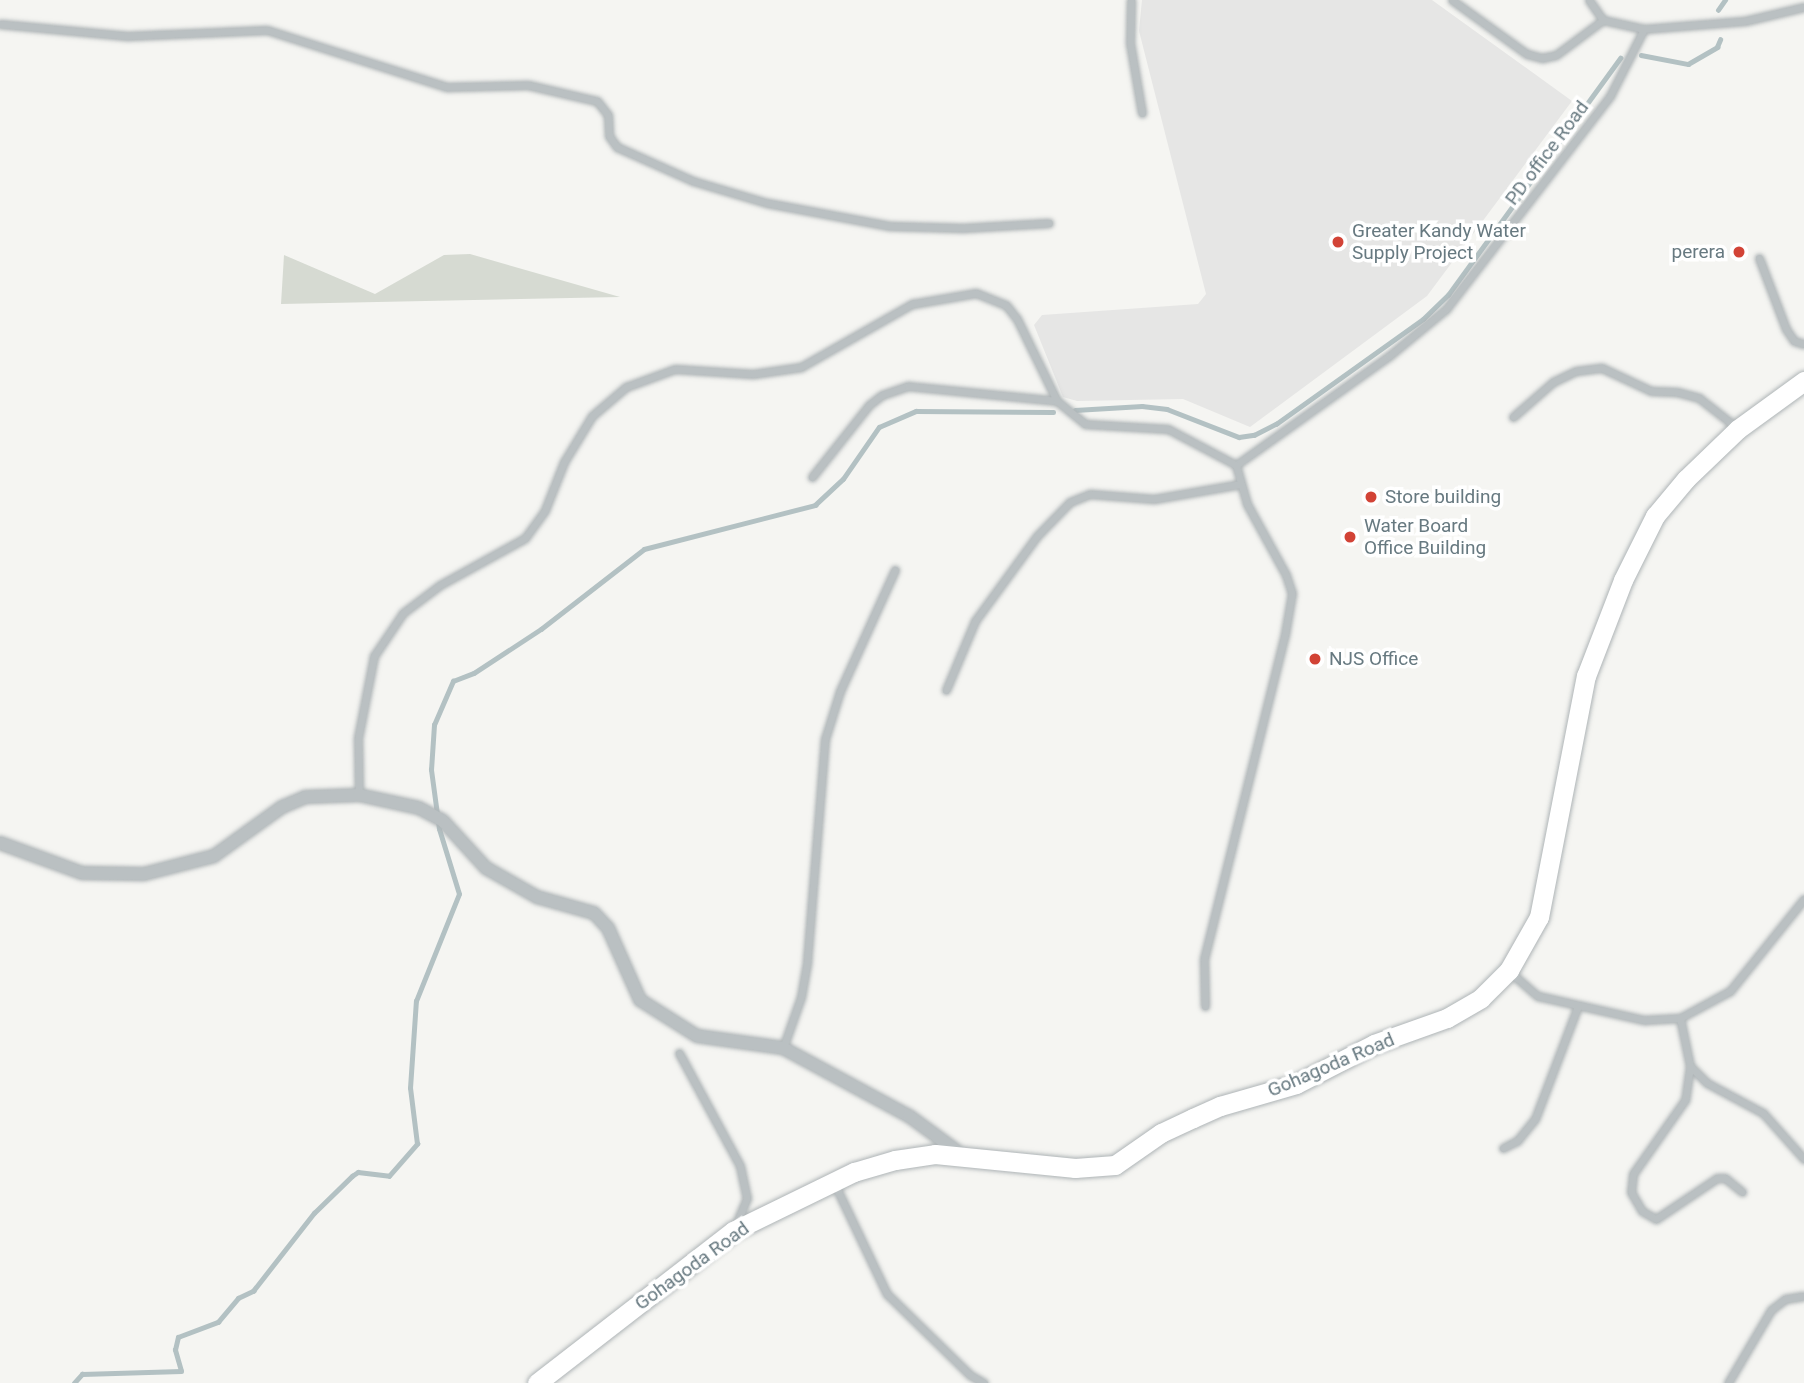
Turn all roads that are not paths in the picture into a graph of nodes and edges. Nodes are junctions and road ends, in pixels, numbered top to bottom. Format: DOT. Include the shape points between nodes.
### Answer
graph roads {
  1 [pos="1131,0"];
  2 [pos="1452,0"];
  3 [pos="1589,0"];
  4 [pos="1804,7"];
  5 [pos="1603,20"];
  6 [pos="0,24"];
  7 [pos="1644,29"];
  8 [pos="1142,113"];
  9 [pos="1048,223"];
  10 [pos="1759,258"];
  11 [pos="1804,344"];
  12 [pos="1804,381"];
  13 [pos="1057,401"];
  14 [pos="1513,417"];
  15 [pos="1738,429"];
  16 [pos="1236,465"];
  17 [pos="812,477"];
  18 [pos="1241,484"];
  19 [pos="895,570"];
  20 [pos="946,690"];
  21 [pos="359,795"];
  22 [pos="0,843"];
  23 [pos="1804,899"];
  24 [pos="1509,970"];
  25 [pos="1205,1006"];
  26 [pos="1578,1006"];
  27 [pos="1680,1018"];
  28 [pos="783,1048"];
  29 [pos="679,1053"];
  30 [pos="1690,1066"];
  31 [pos="1503,1148"];
  32 [pos="961,1155"];
  33 [pos="1804,1159"];
  34 [pos="833,1181"];
  35 [pos="1742,1192"];
  36 [pos="733,1231"];
  37 [pos="1804,1296"];
  38 [pos="537,1383"];
  39 [pos="984,1383"];
  40 [pos="1728,1383"];
  1 -- 8 [label="street" via="1130,43"];
  2 -- 5 [label="street" via="1527,54 1542,58 1556,55"];
  3 -- 5 [label="street"];
  4 -- 7 [label="street" via="1745,21"];
  5 -- 7 [label="street"];
  6 -- 9 [label="street" via="128,36 267,30 447,87 528,85 597,101 608,114 609,136 617,147 693,181 767,203 890,226"];
  7 -- 16 [label="street, PD office Road" via="1610,96 1446,309 1389,356"];
  10 -- 11 [label="street" via="1786,329 1794,341"];
  12 -- 15 [label="main road, Gohagoda Road"];
  13 -- 16 [label="street" via="1085,424 1168,429"];
  13 -- 17 [label="street" via="908,386 881,395 869,405"];
  13 -- 21 [label="street" via="1017,319 1006,305 975,293 912,304 801,367 753,374 675,369 626,387 592,416 564,462 545,510 525,538 440,584 403,613 374,656 358,737"];
  14 -- 15 [label="street" via="1553,382 1576,371 1602,368 1651,391 1677,391 1699,398"];
  15 -- 24 [label="main road, Gohagoda Road" via="1655,516 1623,580 1580,698 1539,917"];
  16 -- 18 [label="street"];
  18 -- 20 [label="street" via="1154,499 1090,494 1070,502 1037,536 975,621"];
  18 -- 25 [label="street" via="1292,593 1204,958"];
  19 -- 28 [label="street" via="840,691 825,739 807,962 801,997"];
  21 -- 22 [label="street" via="305,797 282,807 214,856 144,874 82,873"];
  21 -- 28 [label="street" via="419,808 443,821 486,868 537,897 594,914 608,928 640,1000 697,1036"];
  23 -- 27 [label="street" via="1730,991"];
  24 -- 26 [label="street" via="1538,996"];
  24 -- 32 [label="main road, Gohagoda Road" via="1481,998 1447,1018 1374,1044 1296,1084 1220,1106 1161,1133 1115,1165 1063,1168"];
  26 -- 27 [label="street" via="1644,1020"];
  26 -- 31 [label="street" via="1535,1119 1517,1141"];
  27 -- 30 [label="street"];
  28 -- 32 [label="street" via="909,1116"];
  29 -- 36 [label="street" via="740,1166 747,1198"];
  30 -- 33 [label="street" via="1707,1083 1763,1113"];
  30 -- 35 [label="street" via="1685,1100 1633,1174 1631,1192 1642,1211 1656,1219 1717,1178 1726,1178"];
  32 -- 34 [label="main road, Gohagoda Road" via="895,1160"];
  34 -- 36 [label="main road, Gohagoda Road"];
  34 -- 39 [label="street" via="887,1294 970,1375"];
  36 -- 38 [label="main road, Gohagoda Road"];
  37 -- 40 [label="street" via="1785,1299 1771,1310"];
}
